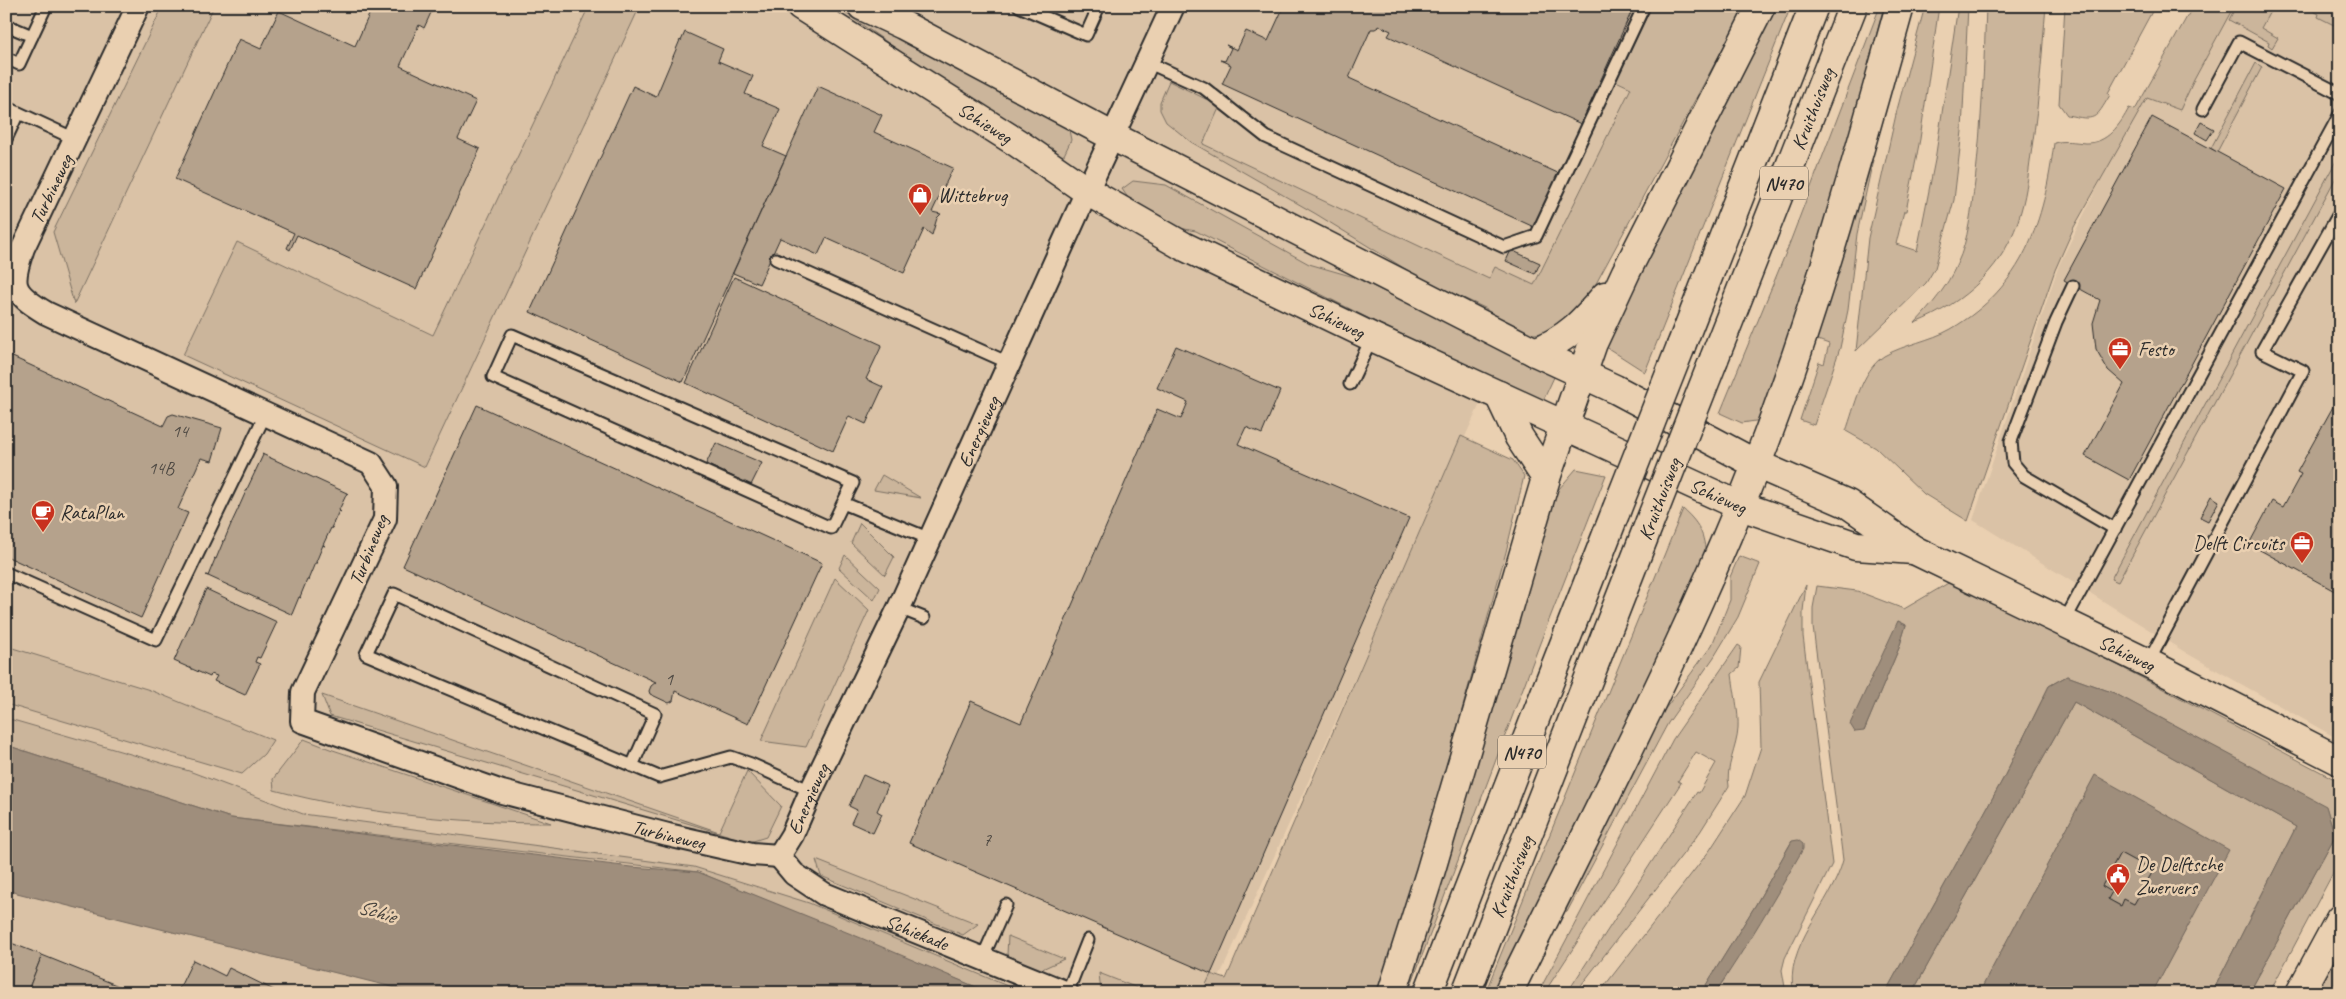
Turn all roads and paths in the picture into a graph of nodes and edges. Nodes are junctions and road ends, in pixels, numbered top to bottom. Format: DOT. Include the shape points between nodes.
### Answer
graph roads {
  1 [pos="138,6"];
  2 [pos="800,6"];
  3 [pos="862,6"];
  4 [pos="1019,6"];
  5 [pos="1099,6"];
  6 [pos="1173,6"];
  7 [pos="1644,6"];
  8 [pos="1760,6"];
  9 [pos="1814,6"];
  10 [pos="1853,6"];
  11 [pos="1900,6"];
  12 [pos="41,8"];
  13 [pos="6,25"];
  14 [pos="32,36"];
  15 [pos="6,58"];
  16 [pos="1147,62"];
  17 [pos="2340,94"];
  18 [pos="6,107"];
  19 [pos="2203,109"];
  20 [pos="18,113"];
  21 [pos="2340,114"];
  22 [pos="1112,136"];
  23 [pos="6,139"];
  24 [pos="75,139"];
  25 [pos="1087,191"];
  26 [pos="2340,212"];
  27 [pos="776,258"];
  28 [pos="10,270"];
  29 [pos="1626,272"];
  30 [pos="2073,286"];
  31 [pos="1372,337"];
  32 [pos="1535,352"];
  33 [pos="1009,363"];
  34 [pos="1583,374"];
  35 [pos="1350,384"];
  36 [pos="1498,394"];
  37 [pos="265,415"];
  38 [pos="1563,426"];
  39 [pos="1756,464"];
  40 [pos="1546,478"];
  41 [pos="843,502"];
  42 [pos="1738,505"];
  43 [pos="2115,530"];
  44 [pos="930,539"];
  45 [pos="1914,550"];
  46 [pos="6,573"];
  47 [pos="900,608"];
  48 [pos="924,618"];
  49 [pos="2064,622"];
  50 [pos="2148,663"];
  51 [pos="2340,761"];
  52 [pos="632,766"];
  53 [pos="811,791"];
  54 [pos="779,856"];
  55 [pos="1006,905"];
  56 [pos="2340,919"];
  57 [pos="1088,940"];
  58 [pos="983,957"];
  59 [pos="1067,993"];
  60 [pos="1392,993"];
  61 [pos="1428,993"];
  62 [pos="1466,993"];
  63 [pos="1508,993"];
  64 [pos="2300,993"];
  1 -- 24 [label="street, Turbineweg"];
  2 -- 25 [label="main road, Schieweg" via="1019,144"];
  3 -- 22 [label="main road, Schieweg" via="904,25"];
  4 -- 5 [label="lane" via="1086,35"];
  6 -- 16 [label="street, Energieweg"];
  7 -- 16 [label="lane" via="1536,236 1504,247 1266,137 1204,88"];
  8 -- 29 [label="main road, N470"];
  9 -- 61 [label="main road, Kruithuisweg / N470, bridge"];
  10 -- 62 [label="main road, Kruithuisweg / N470, bridge"];
  11 -- 39 [label="main road" via="1836,231"];
  12 -- 14 [label="lane"];
  13 -- 14 [label="lane"];
  14 -- 15 [label="lane" via="19,64"];
  16 -- 22 [label="street, Energieweg"];
  17 -- 19 [label="lane" via="2239,42"];
  18 -- 20 [label="lane"];
  20 -- 23 [label="lane"];
  20 -- 24 [label="lane"];
  21 -- 43 [label="lane"];
  22 -- 25 [label="street, Energieweg"];
  22 -- 32 [label="main road, Schieweg"];
  24 -- 28 [label="street, Turbineweg"];
  25 -- 31 [label="main road, Schieweg" via="1183,246"];
  25 -- 33 [label="street, Energieweg"];
  26 -- 50 [label="lane" via="2262,351 2303,371"];
  27 -- 33 [label="lane"];
  28 -- 37 [label="street, Turbineweg" via="22,296 46,313"];
  29 -- 32 [label="main road, N470" via="1578,328"];
  29 -- 34 [label="main road, N470" via="1593,343"];
  30 -- 43 [label="lane" via="2014,430 2011,452 2018,470 2032,483"];
  31 -- 35 [label="lane"];
  31 -- 36 [label="main road, Schieweg"];
  32 -- 34 [label="main road, Schieweg"];
  33 -- 44 [label="street, Energieweg"];
  34 -- 38 [label="main road, N470"];
  34 -- 39 [label="main road, Schieweg"];
  36 -- 38 [label="main road, Schieweg"];
  36 -- 40 [label="main road" via="1519,437"];
  37 -- 46 [label="lane" via="156,640"];
  37 -- 54 [label="street, Turbineweg" via="371,463 386,486 385,518 303,692 302,721 502,792 668,835 752,854"];
  38 -- 40 [label="main road, N470"];
  38 -- 42 [label="main road, Schieweg"];
  39 -- 42 [label="main road"];
  39 -- 45 [label="main road, Schieweg" via="1848,504"];
  40 -- 60 [label="main road, N470"];
  41 -- 41 [label="lane" via="831,528 493,377 512,335 853,483"];
  41 -- 44 [label="lane"];
  42 -- 45 [label="main road, Schieweg" via="1856,546"];
  42 -- 63 [label="main road" via="1652,704"];
  43 -- 49 [label="lane"];
  44 -- 47 [label="street, Energieweg"];
  45 -- 49 [label="main road, Schieweg"];
  47 -- 48 [label="lane"];
  47 -- 53 [label="street, Energieweg"];
  49 -- 50 [label="main road, Schieweg"];
  50 -- 51 [label="main road, Schieweg"];
  52 -- 52 [label="lane" via="366,654 394,594 656,714"];
  52 -- 53 [label="lane" via="659,777 731,757"];
  53 -- 54 [label="street, Energieweg"];
  54 -- 58 [label="street, Schiekade" via="794,874 824,894"];
  55 -- 58 [label="lane"];
  56 -- 64 [label="main road"];
  57 -- 59 [label="lane"];
  58 -- 59 [label="street, Schiekade"];
}
